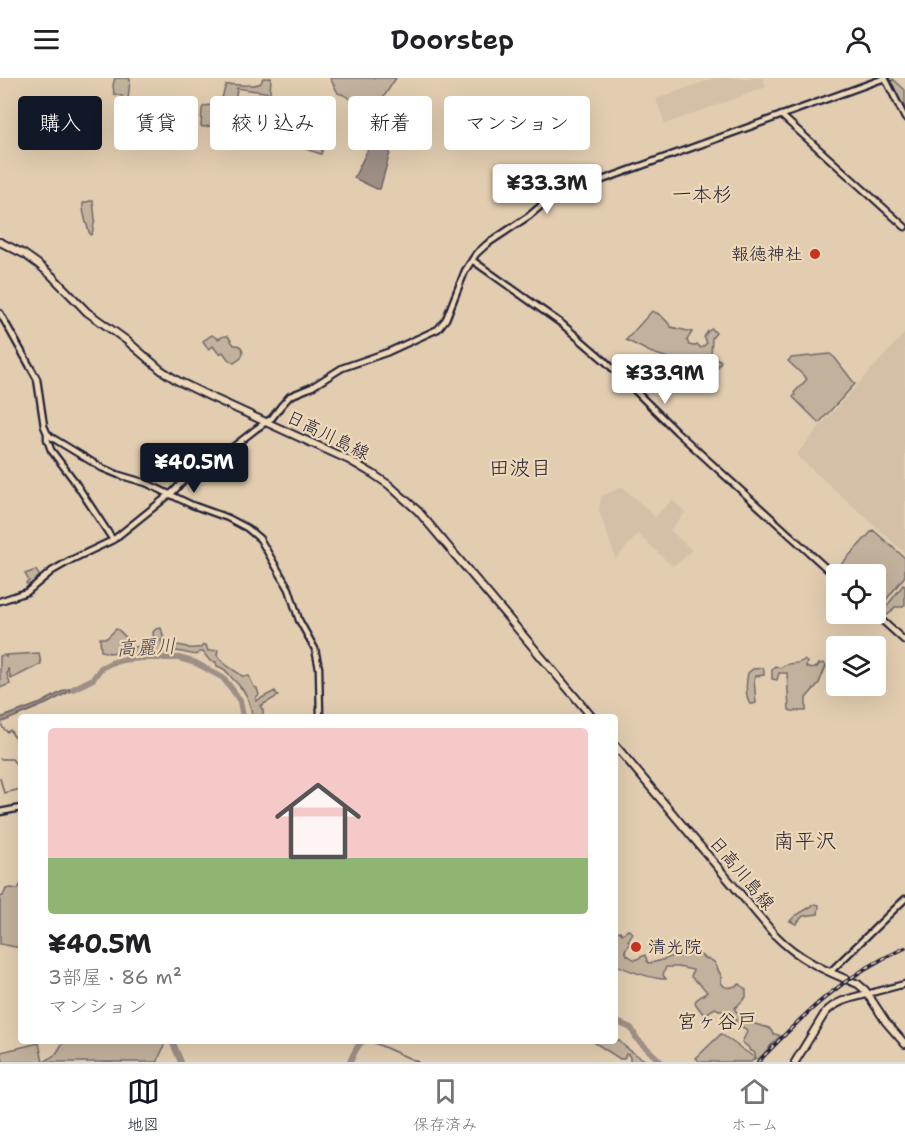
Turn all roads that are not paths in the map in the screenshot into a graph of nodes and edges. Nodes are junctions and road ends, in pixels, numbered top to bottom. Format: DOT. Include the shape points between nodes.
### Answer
graph roads {
  1 [pos="885,78"];
  2 [pos="781,115"];
  3 [pos="905,118"];
  4 [pos="905,226"];
  5 [pos="0,242"];
  6 [pos="472,260"];
  7 [pos="0,313"];
  8 [pos="265,422"];
  9 [pos="47,433"];
  10 [pos="169,494"];
  11 [pos="113,540"];
  12 [pos="826,568"];
  13 [pos="0,601"];
  14 [pos="886,624"];
  15 [pos="905,641"];
  16 [pos="320,714"];
  17 [pos="589,714"];
  18 [pos="618,749"];
  19 [pos="18,809"];
  20 [pos="0,812"];
  21 [pos="905,899"];
  22 [pos="830,972"];
  23 [pos="905,984"];
  24 [pos="867,994"];
  25 [pos="905,1044"];
  26 [pos="795,1062"];
  1 -- 2 [label="street"];
  1 -- 3 [label="street"];
  2 -- 4 [label="street"];
  2 -- 6 [label="street" via="555,197 487,244"];
  5 -- 8 [label="main road, 日高川島線" via="38,264 87,312 161,370"];
  6 -- 8 [label="street" via="438,329 342,368 290,396"];
  6 -- 12 [label="street" via="562,324 605,361"];
  7 -- 9 [label="street" via="37,380"];
  8 -- 10 [label="street" via="229,450 205,459"];
  8 -- 17 [label="main road, 日高川島線" via="349,460 373,474 418,511"];
  9 -- 10 [label="street" via="102,468"];
  9 -- 11 [label="street" via="51,450"];
  10 -- 11 [label="street"];
  10 -- 16 [label="street" via="247,528 264,544 315,649"];
  11 -- 13 [label="street" via="52,571 27,592"];
  14 -- 15 [label="street"];
  18 -- 22 [label="main road, 日高川島線" via="774,934 798,956"];
  19 -- 20 [label="street"];
  21 -- 22 [label="street"];
  22 -- 24 [label="main road, 日高川島線" via="858,984"];
  23 -- 24 [label="street"];
  24 -- 25 [label="main road, 日高川島線"];
  24 -- 26 [label="main road" via="830,1008"];
}
